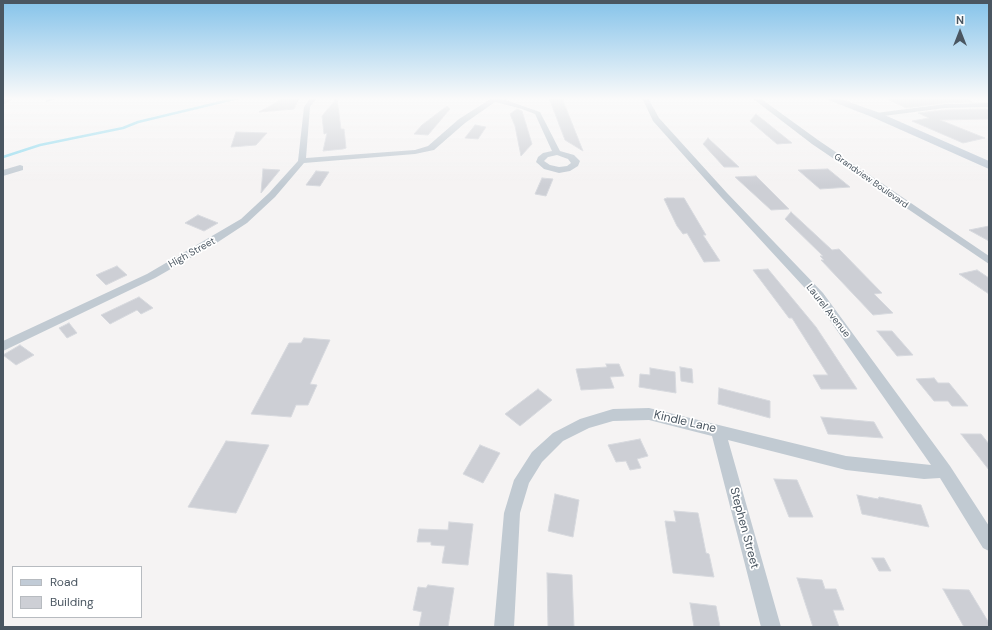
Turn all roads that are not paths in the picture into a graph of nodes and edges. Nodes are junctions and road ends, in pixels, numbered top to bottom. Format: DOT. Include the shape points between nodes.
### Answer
graph roads {
  1 [pos="305,127"];
  2 [pos="455,127"];
  3 [pos="544,127"];
  4 [pos="664,127"];
  5 [pos="795,127"];
  6 [pos="904,127"];
  7 [pos="556,153"];
  8 [pos="302,161"];
  9 [pos="989,165"];
  10 [pos="20,168"];
  11 [pos="3,173"];
  12 [pos="989,261"];
  13 [pos="3,346"];
  14 [pos="718,430"];
  15 [pos="944,471"];
  16 [pos="989,542"];
  17 [pos="504,627"];
  18 [pos="771,627"];
  1 -- 8 [label="street"];
  2 -- 8 [label="street" via="431,148 415,152"];
  3 -- 7 [label="street"];
  4 -- 15 [label="street, Laurel Avenue" via="819,296"];
  5 -- 12 [label="street, Grandview Boulevard"];
  6 -- 9 [label="main road"];
  8 -- 13 [label="street, High Street" via="257,210 229,231 151,276"];
  10 -- 11 [label="street"];
  14 -- 15 [label="street, Kindle Lane" via="846,463 924,472"];
  14 -- 17 [label="street, Kindle Lane" via="649,414 613,415 585,423 558,437 537,457 522,480 512,512"];
  14 -- 18 [label="street, Stephen Street"];
  15 -- 16 [label="street, Laurel Avenue"];
}
